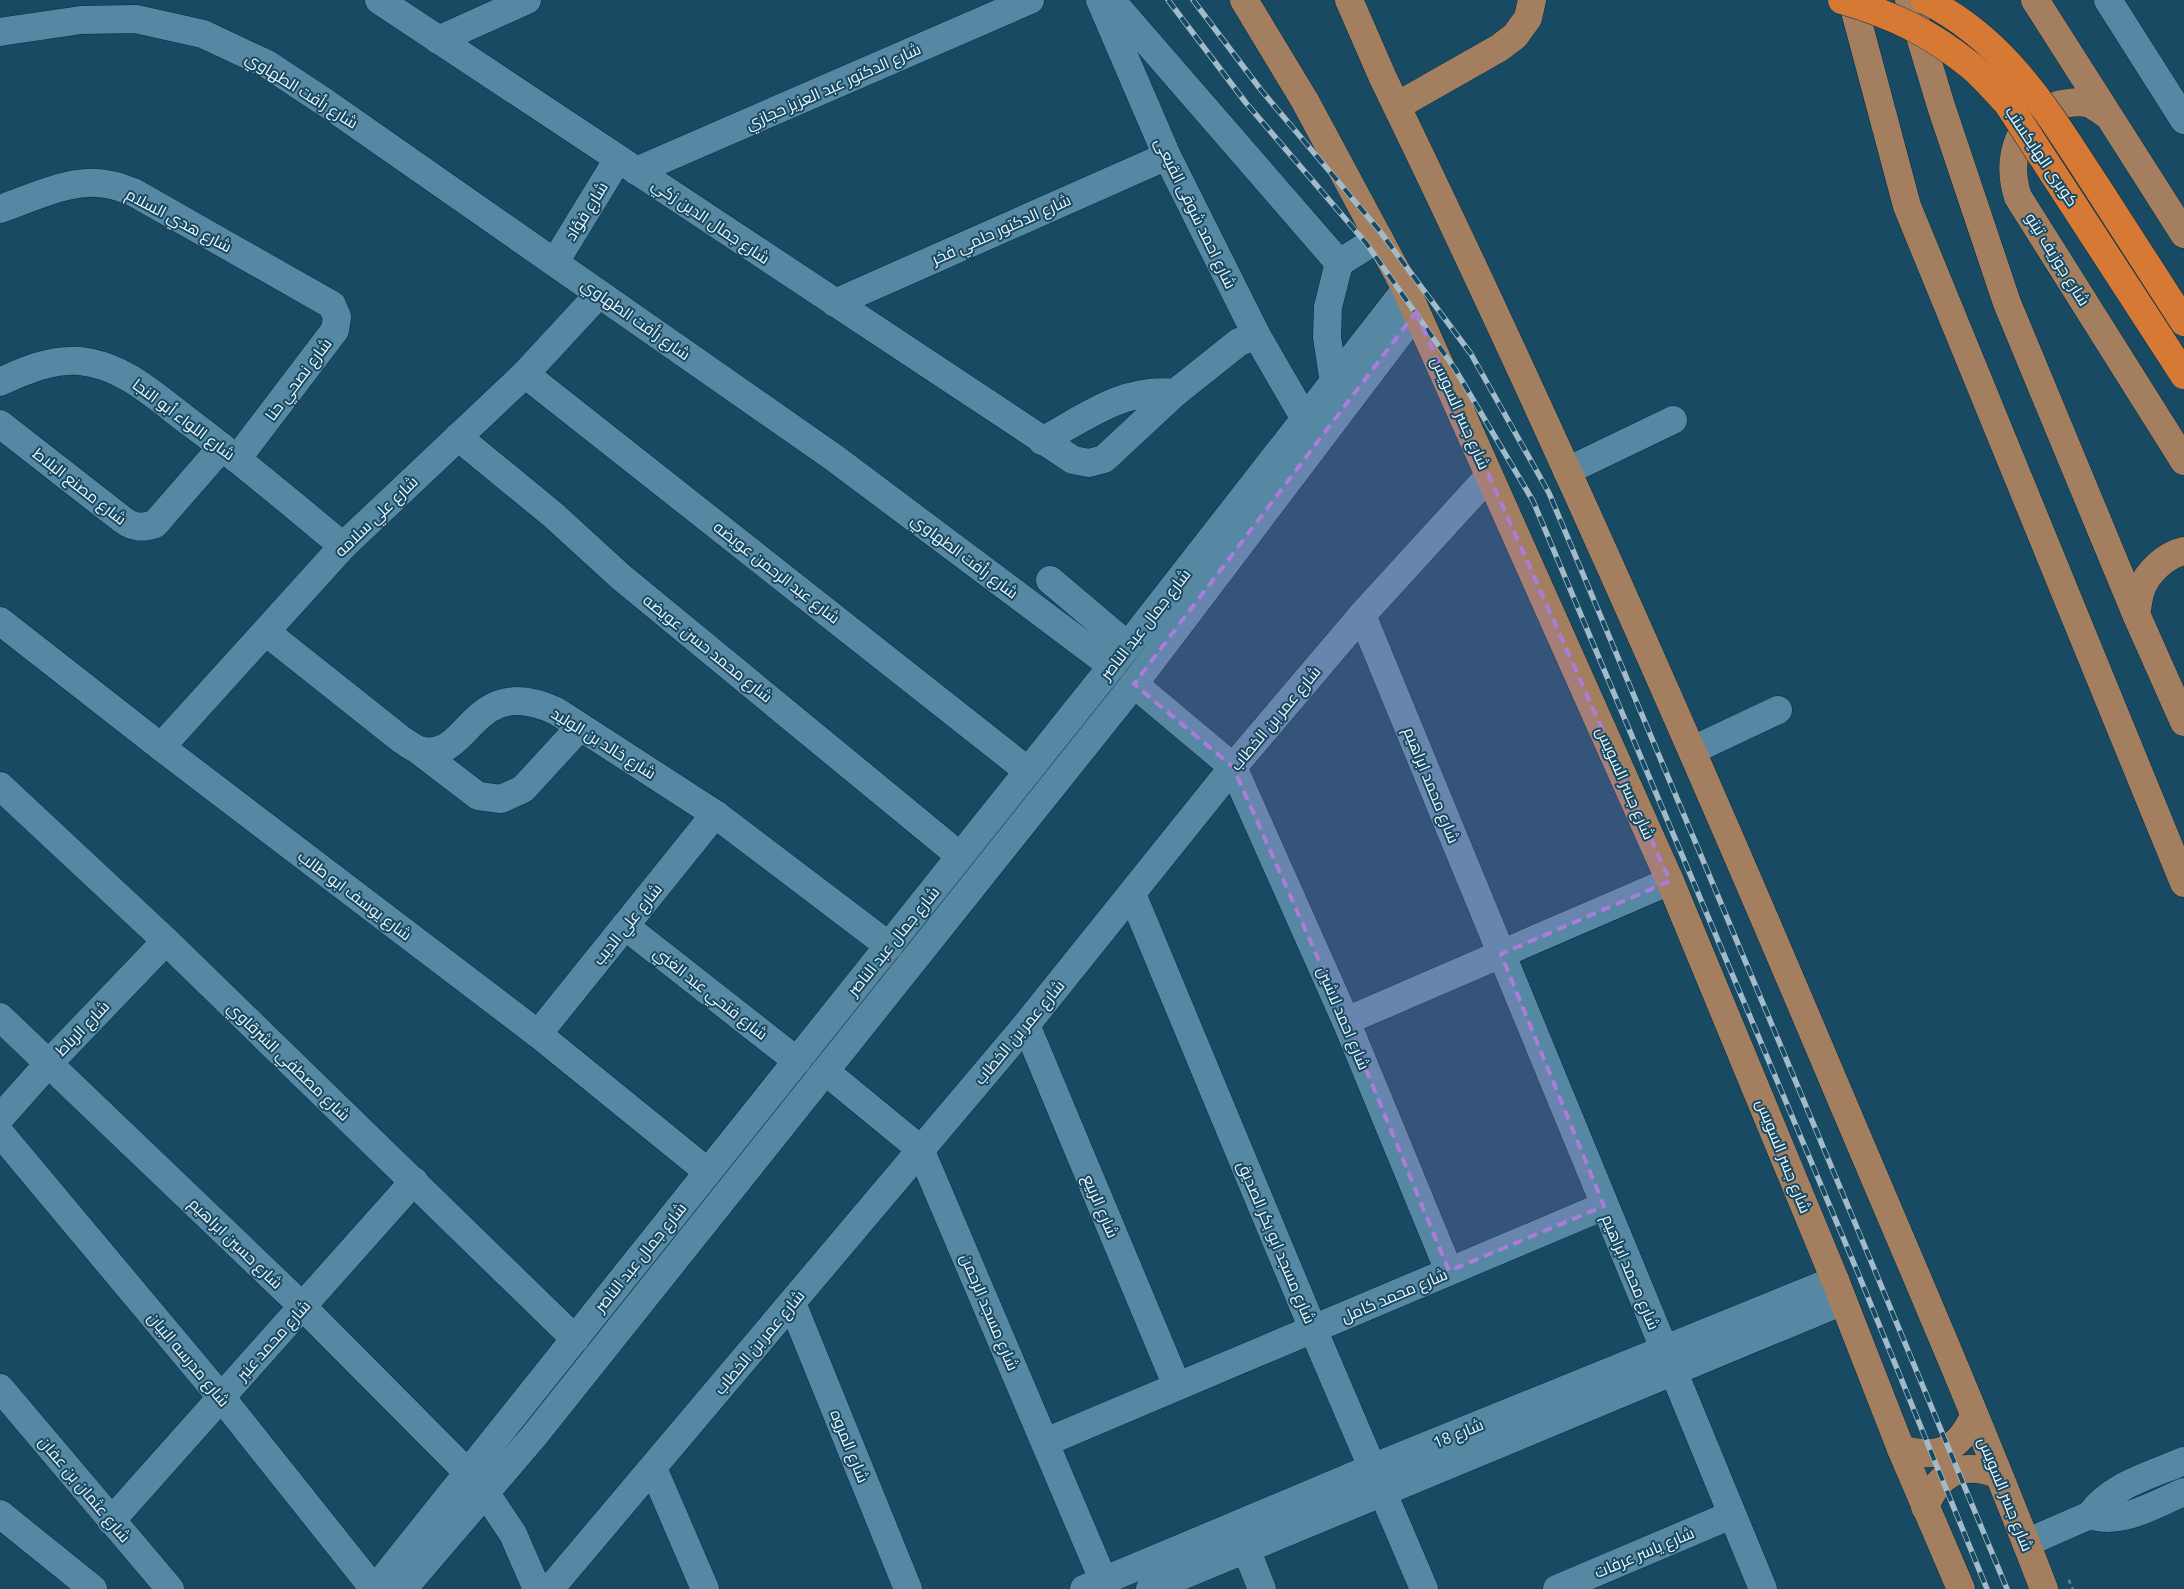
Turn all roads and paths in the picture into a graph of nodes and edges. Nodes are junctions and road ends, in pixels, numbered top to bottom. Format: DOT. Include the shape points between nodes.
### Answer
graph roads {
  1 [pos="115,0"];
  2 [pos="379,0"];
  3 [pos="528,0"];
  4 [pos="1030,0"];
  5 [pos="1100,0"];
  6 [pos="1111,0"];
  7 [pos="1244,0"];
  8 [pos="1349,0"];
  9 [pos="1532,0"];
  10 [pos="1842,0"];
  11 [pos="1852,0"];
  12 [pos="1909,0"];
  13 [pos="1925,0"];
  14 [pos="2034,0"];
  15 [pos="2108,0"];
  16 [pos="136,19"];
  17 [pos="0,32"];
  18 [pos="438,40"];
  19 [pos="1397,106"];
  20 [pos="2106,114"];
  21 [pos="2184,120"];
  22 [pos="1167,156"];
  23 [pos="627,165"];
  24 [pos="0,209"];
  25 [pos="2184,234"];
  26 [pos="1379,238"];
  27 [pos="555,262"];
  28 [pos="1339,263"];
  29 [pos="599,294"];
  30 [pos="321,298"];
  31 [pos="1411,301"];
  32 [pos="835,303"];
  33 [pos="2184,322"];
  34 [pos="1256,336"];
  35 [pos="525,374"];
  36 [pos="2184,376"];
  37 [pos="0,382"];
  38 [pos="1334,383"];
  39 [pos="1175,393"];
  40 [pos="1305,419"];
  41 [pos="1673,420"];
  42 [pos="0,424"];
  43 [pos="458,437"];
  44 [pos="1042,441"];
  45 [pos="229,453"];
  46 [pos="2184,461"];
  47 [pos="1567,471"];
  48 [pos="1490,476"];
  49 [pos="343,546"];
  50 [pos="2184,550"];
  51 [pos="1050,580"];
  52 [pos="2136,614"];
  53 [pos="1362,616"];
  54 [pos="0,621"];
  55 [pos="266,632"];
  56 [pos="1120,656"];
  57 [pos="1134,684"];
  58 [pos="1778,710"];
  59 [pos="2184,722"];
  60 [pos="580,727"];
  61 [pos="161,747"];
  62 [pos="418,750"];
  63 [pos="1693,750"];
  64 [pos="1233,767"];
  65 [pos="1028,771"];
  66 [pos="0,786"];
  67 [pos="715,814"];
  68 [pos="960,856"];
  69 [pos="1670,881"];
  70 [pos="2184,883"];
  71 [pos="1132,894"];
  72 [pos="626,926"];
  73 [pos="166,940"];
  74 [pos="889,946"];
  75 [pos="1501,954"];
  76 [pos="0,1016"];
  77 [pos="1346,1021"];
  78 [pos="1026,1025"];
  79 [pos="538,1034"];
  80 [pos="797,1061"];
  81 [pos="48,1064"];
  82 [pos="825,1071"];
  83 [pos="0,1118"];
  84 [pos="0,1133"];
  85 [pos="920,1149"];
  86 [pos="708,1172"];
  87 [pos="414,1181"];
  88 [pos="1604,1206"];
  89 [pos="1450,1271"];
  90 [pos="1839,1291"];
  91 [pos="792,1303"];
  92 [pos="302,1306"];
  93 [pos="1313,1329"];
  94 [pos="575,1339"];
  95 [pos="1668,1360"];
  96 [pos="1177,1386"];
  97 [pos="0,1388"];
  98 [pos="221,1397"];
  99 [pos="1974,1416"];
  100 [pos="1046,1442"];
  101 [pos="1901,1449"];
  102 [pos="2184,1461"];
  103 [pos="653,1468"];
  104 [pos="1372,1468"];
  105 [pos="1997,1474"];
  106 [pos="477,1482"];
  107 [pos="2184,1492"];
  108 [pos="1383,1493"];
  109 [pos="1925,1507"];
  110 [pos="0,1514"];
  111 [pos="1732,1515"];
  112 [pos="2090,1515"];
  113 [pos="111,1521"];
  114 [pos="2026,1543"];
  115 [pos="1246,1550"];
  116 [pos="2069,1581"];
  117 [pos="1098,1586"];
  118 [pos="1574,1586"];
  119 [pos="93,1589"];
  120 [pos="170,1589"];
  121 [pos="375,1589"];
  122 [pos="402,1589"];
  123 [pos="537,1589"];
  124 [pos="550,1589"];
  125 [pos="705,1589"];
  126 [pos="908,1589"];
  127 [pos="1150,1589"];
  128 [pos="1262,1589"];
  129 [pos="1424,1589"];
  130 [pos="1763,1589"];
  131 [pos="1961,1589"];
  132 [pos="2044,1589"];
  133 [pos="2072,1589"];
  1 -- 16 [label="street, شارع رأفت الطهاوي"];
  2 -- 18 [label="street, شارع جمال الدين زكي"];
  3 -- 18 [label="street"];
  4 -- 23 [label="street, شارع الدكتور عبد العزيز حجازي"];
  5 -- 22 [label="street, شارع احمد شوقى القيعى"];
  6 -- 28 [label="street"];
  7 -- 26 [label="main road, شارع جسر السويس" via="1305,101"];
  8 -- 19 [label="main road, شارع جسر السويس"];
  9 -- 19 [label="main road" via="1528,18 1515,36"];
  10 -- 36 [label="highway, كوبرى الهايكستب, bridge" via="1884,13 1930,36 1972,67 2008,104"];
  11 -- 70 [label="main road" via="1907,206"];
  12 -- 52 [label="main road" via="2007,303"];
  13 -- 33 [label="highway, كوبرى الهايكستب, bridge" via="1978,34 2014,67 2044,106"];
  14 -- 20 [label="main road, شارع جوزيف تيتو"];
  15 -- 21 [label="street"];
  16 -- 17 [label="street, شارع رأفت الطهاوي" via="81,20"];
  16 -- 27 [label="street, شارع رأفت الطهاوي" via="203,34 267,64"];
  18 -- 23 [label="street, شارع جمال الدين زكي"];
  19 -- 47 [label="main road, شارع جسر السويس"];
  20 -- 25 [label="main road, شارع جوزيف تيتو"];
  20 -- 46 [label="main road, شارع جوزيف تيتو" via="2085,102 2055,106 2041,114 2020,136 2014,151 2013,182 2018,197"];
  22 -- 32 [label="street, شارع الدكتور حلمي فخر"];
  22 -- 34 [label="street, شارع احمد شوقى القيعى"];
  23 -- 27 [label="street, شارع فؤاد"];
  23 -- 32 [label="street, شارع جمال الدين زكي"];
  24 -- 30 [label="street, شارع هدي السلام" via="63,187 87,183 111,185 133,192"];
  26 -- 28 [label="street"];
  26 -- 31 [label="main road, شارع جسر السويس"];
  27 -- 29 [label="street, شارع رأفت الطهاوي"];
  28 -- 38 [label="street" via="1328,307"];
  29 -- 35 [label="street, شارع علي سلامه"];
  29 -- 56 [label="street, شارع رأفت الطهاوي"];
  30 -- 45 [label="street, شارع نصحي حنا" via="332,306 337,317 335,330"];
  31 -- 38 [label="street, شارع جمال عبد الناصر"];
  31 -- 48 [label="main road, شارع جسر السويس"];
  31 -- 57 [label="street, شارع جمال عبد الناصر"];
  32 -- 44 [label="street, شارع جمال الدين زكي"];
  34 -- 39 [label="street, شارع جمال الدين زكي" via="1239,342"];
  34 -- 40 [label="street, شارع احمد شوقى القيعى"];
  35 -- 43 [label="street, شارع علي سلامه"];
  35 -- 65 [label="street, شارع عبد الرحمن عويضه"];
  37 -- 45 [label="street, شارع اللواء أبو النجا" via="52,362 80,361 108,367 133,380"];
  38 -- 40 [label="street, شارع جمال عبد الناصر"];
  39 -- 44 [label="street" via="1159,391 1128,396"];
  39 -- 44 [label="street, شارع جمال الدين زكي" via="1104,458 1089,463 1073,460"];
  40 -- 56 [label="street, شارع جمال عبد الناصر"];
  41 -- 47 [label="street"];
  42 -- 45 [label="street, شارع مصنع البلاط" via="123,520 144,528 155,524"];
  43 -- 49 [label="street, شارع علي سلامه"];
  43 -- 68 [label="street, شارع محمد حسن عويضه" via="552,514 621,577"];
  45 -- 49 [label="street, شارع اللواء أبو النجا"];
  47 -- 63 [label="main road, شارع جسر السويس"];
  48 -- 53 [label="street, شارع عمر بن الخطاب"];
  48 -- 69 [label="main road, شارع جسر السويس"];
  49 -- 55 [label="street, شارع علي سلامه"];
  50 -- 52 [label="main road" via="2155,568 2141,589"];
  51 -- 56 [label="street"];
  52 -- 59 [label="main road"];
  53 -- 64 [label="street, شارع عمر بن الخطاب"];
  53 -- 75 [label="street, شارع محمد ابراهيم"];
  54 -- 61 [label="street, شارع يوسف ابو طالب"];
  55 -- 61 [label="street, شارع علي سلامه"];
  55 -- 62 [label="street"];
  56 -- 65 [label="street, شارع جمال عبد الناصر"];
  57 -- 64 [label="street"];
  57 -- 82 [label="street, شارع جمال عبد الناصر"];
  58 -- 63 [label="street"];
  60 -- 62 [label="street, شارع خالد بن الوليد" via="556,711 537,703 517,700 497,704 479,714 453,744 436,751"];
  60 -- 62 [label="street" via="523,790 501,798 478,796"];
  60 -- 67 [label="street, شارع خالد بن الوليد"];
  61 -- 79 [label="street, شارع يوسف ابو طالب"];
  63 -- 99 [label="main road, شارع جسر السويس"];
  64 -- 71 [label="street, شارع عمر بن الخطاب"];
  64 -- 77 [label="street, شارع احمد لاشين"];
  65 -- 68 [label="street, شارع جمال عبد الناصر"];
  66 -- 73 [label="street, شارع مصطفي الشرقاوي"];
  67 -- 72 [label="street, شارع علي الديب"];
  67 -- 74 [label="street, شارع خالد بن الوليد"];
  68 -- 74 [label="street, شارع جمال عبد الناصر"];
  69 -- 75 [label="street"];
  69 -- 90 [label="main road, شارع جسر السويس"];
  71 -- 78 [label="street, شارع عمر بن الخطاب"];
  71 -- 93 [label="street, شارع مسجد ابو بكر الصديق"];
  72 -- 79 [label="street, شارع علي الديب"];
  72 -- 80 [label="street, شارع فتحي عبد الغني"];
  73 -- 81 [label="street, شارع الرباط"];
  73 -- 87 [label="street, شارع مصطفي الشرقاوي"];
  74 -- 80 [label="street, شارع جمال عبد الناصر"];
  75 -- 77 [label="street"];
  75 -- 88 [label="street, شارع محمد ابراهيم"];
  76 -- 81 [label="street, شارع حسين ابراهيم"];
  77 -- 89 [label="street, شارع احمد لاشين"];
  78 -- 85 [label="street, شارع عمر بن الخطاب"];
  78 -- 96 [label="street, شارع الربيع"];
  79 -- 86 [label="street, شارع يوسف ابو طالب"];
  80 -- 86 [label="street, شارع جمال عبد الناصر"];
  81 -- 83 [label="street, شارع الرباط"];
  81 -- 92 [label="street, شارع حسين ابراهيم"];
  82 -- 85 [label="street, شارع مسجد الرحمن"];
  82 -- 106 [label="street, شارع جمال عبد الناصر" via="534,1436"];
  84 -- 98 [label="street, شارع مدرسه البيان"];
  85 -- 91 [label="street, شارع عمر بن الخطاب"];
  85 -- 100 [label="street, شارع مسجد الرحمن"];
  86 -- 94 [label="street, شارع جمال عبد الناصر"];
  87 -- 92 [label="street, شارع محمد عنبر"];
  87 -- 94 [label="street, شارع مصطفي الشرقاوي"];
  88 -- 89 [label="street, شارع محمد كامل"];
  88 -- 95 [label="street, شارع محمد ابراهيم"];
  89 -- 93 [label="street, شارع محمد كامل"];
  90 -- 95 [label="street, شارع 18"];
  90 -- 101 [label="main road, شارع جسر السويس"];
  91 -- 103 [label="street, شارع عمر بن الخطاب"];
  91 -- 126 [label="street, شارع المروه"];
  92 -- 98 [label="street, شارع محمد عنبر"];
  92 -- 106 [label="street, شارع حسين ابراهيم"];
  93 -- 96 [label="street, شارع محمد كامل"];
  93 -- 104 [label="street, شارع مسجد ابو بكر الصديق"];
  94 -- 106 [label="street, شارع جمال عبد الناصر"];
  95 -- 104 [label="street, شارع 18"];
  95 -- 108 [label="street, شارع 18"];
  95 -- 111 [label="street, شارع محمد ابراهيم"];
  96 -- 100 [label="street, شارع محمد كامل"];
  97 -- 113 [label="street, شارع عثمان بن عفان"];
  98 -- 113 [label="street, شارع محمد عنبر"];
  98 -- 121 [label="street, شارع مدرسه البيان"];
  99 -- 101 [label="main road" via="1966,1433 1945,1450 1918,1454"];
  99 -- 105 [label="main road, شارع جسر السويس"];
  100 -- 117 [label="street, شارع مسجد الرحمن"];
  101 -- 109 [label="main road, شارع جسر السويس"];
  102 -- 112 [label="street" via="2112,1493 2097,1504"];
  103 -- 124 [label="street, شارع عمر بن الخطاب"];
  103 -- 125 [label="street"];
  104 -- 108 [label="street, شارع مسجد ابو بكر الصديق"];
  104 -- 117 [label="street, شارع 18"];
  105 -- 109 [label="main road" via="1980,1468 1961,1469 1944,1477 1932,1490"];
  105 -- 114 [label="main road, شارع جسر السويس"];
  106 -- 121 [label="street, شارع جمال عبد الناصر"];
  106 -- 122 [label="street, شارع جمال عبد الناصر"];
  106 -- 123 [label="street, شارع حسين ابراهيم" via="513,1534"];
  107 -- 112 [label="street" via="2116,1519"];
  108 -- 115 [label="street, شارع 18"];
  108 -- 129 [label="street, شارع مسجد ابو بكر الصديق"];
  109 -- 131 [label="main road, شارع جسر السويس"];
  110 -- 119 [label="street"];
  111 -- 118 [label="street, شارع ياسر عرفات"];
  111 -- 130 [label="street, شارع محمد ابراهيم"];
  112 -- 114 [label="street"];
  113 -- 120 [label="street, شارع عثمان بن عفان"];
  114 -- 132 [label="main road, شارع جسر السويس"];
  115 -- 127 [label="street, شارع 18"];
  115 -- 128 [label="street"];
  116 -- 133 [label="path"];
}
